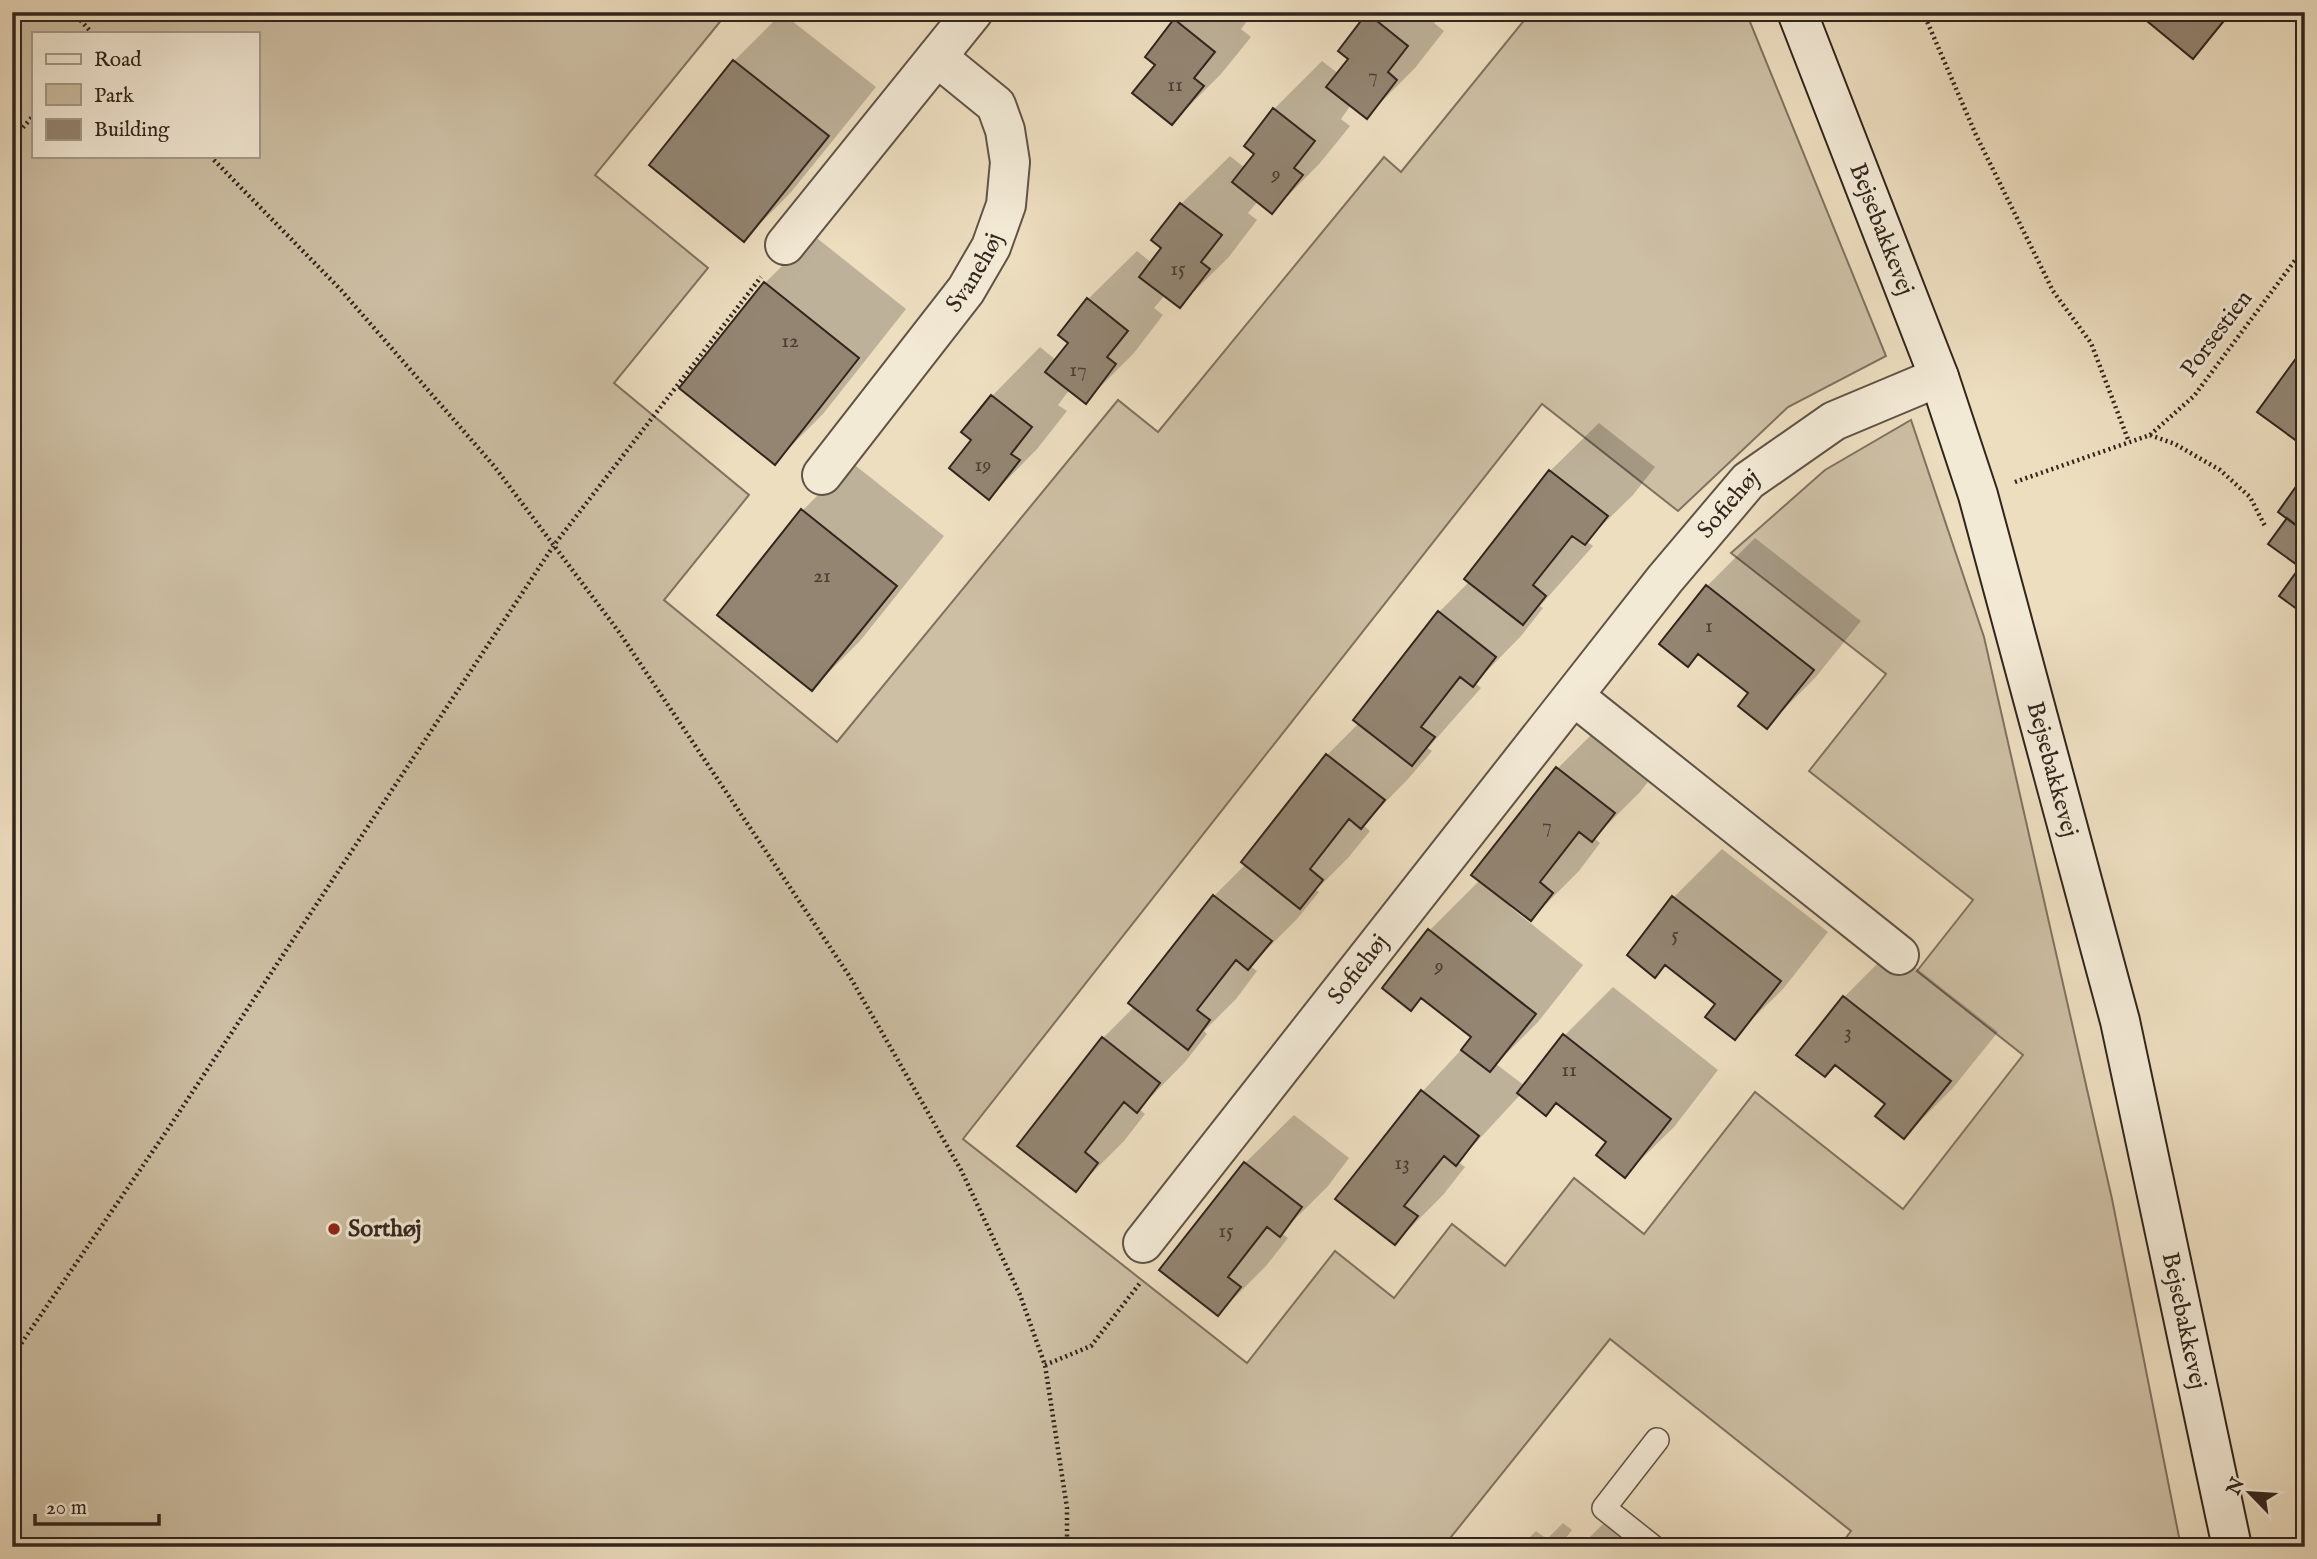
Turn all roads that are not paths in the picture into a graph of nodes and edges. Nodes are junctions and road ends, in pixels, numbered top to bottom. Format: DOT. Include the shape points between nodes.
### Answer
graph roads {
  1 [pos="973,12"];
  2 [pos="1797,12"];
  3 [pos="937,57"];
  4 [pos="785,245"];
  5 [pos="1939,377"];
  6 [pos="822,475"];
  7 [pos="1575,697"];
  8 [pos="1899,955"];
  9 [pos="1143,1243"];
  10 [pos="1657,1440"];
  11 [pos="1653,1547"];
  12 [pos="2232,1547"];
  1 -- 3 [label="street"];
  2 -- 5 [label="street, Bejsebakkevej"];
  3 -- 4 [label="street"];
  3 -- 6 [label="street, Svanehøj" via="996,105 1010,162 1006,205 991,247 966,290"];
  5 -- 7 [label="street, Sofiehøj" via="1834,421 1748,481 1665,579"];
  5 -- 12 [label="street, Bejsebakkevej" via="1978,495 2120,1021"];
  7 -- 8 [label="street"];
  7 -- 9 [label="street, Sofiehøj"];
  10 -- 11 [label="lane" via="1604,1508"];
}
